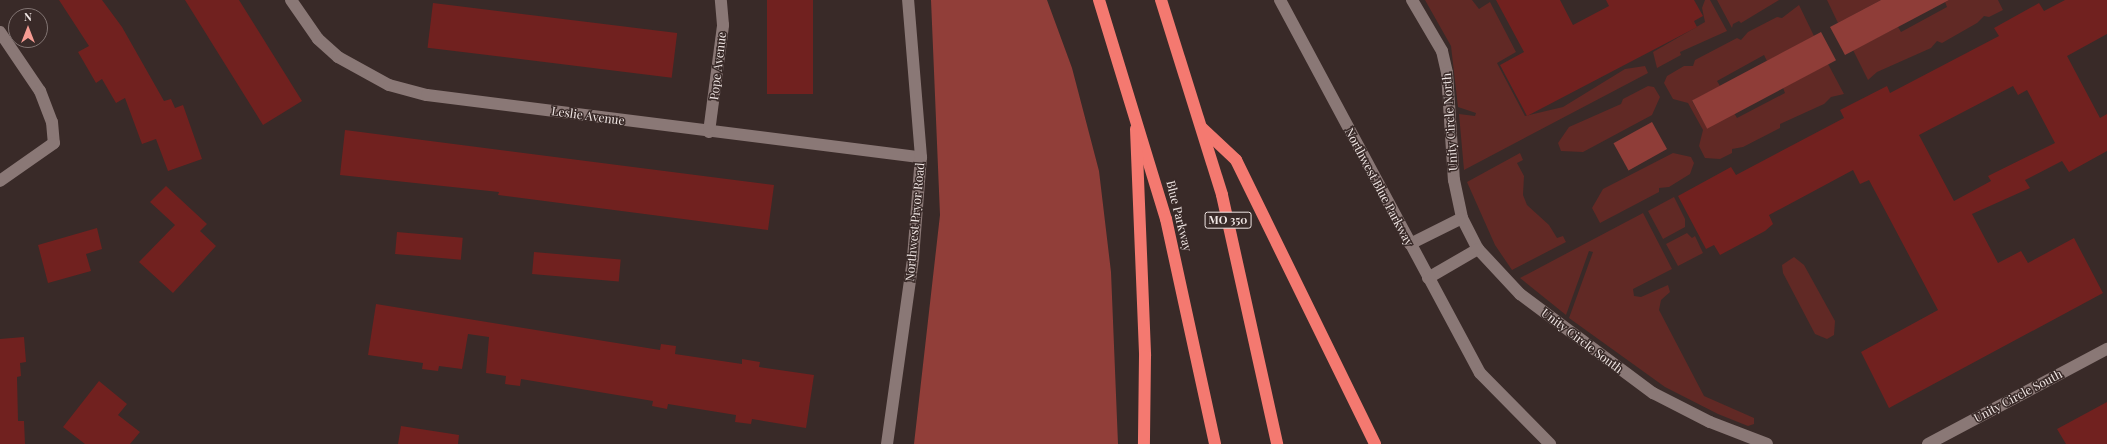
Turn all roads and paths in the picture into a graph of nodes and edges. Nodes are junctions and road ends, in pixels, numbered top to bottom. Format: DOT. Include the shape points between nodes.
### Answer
graph roads {
  1 [pos="291,0"];
  2 [pos="721,0"];
  3 [pos="908,0"];
  4 [pos="1098,0"];
  5 [pos="1161,0"];
  6 [pos="1280,0"];
  7 [pos="1412,0"];
  8 [pos="0,32"];
  9 [pos="1135,110"];
  10 [pos="1202,128"];
  11 [pos="709,132"];
  12 [pos="921,157"];
  13 [pos="1454,180"];
  14 [pos="0,181"];
  15 [pos="1462,218"];
  16 [pos="1410,244"];
  17 [pos="1478,249"];
  18 [pos="1428,278"];
  19 [pos="2107,349"];
  20 [pos="887,444"];
  21 [pos="1144,444"];
  22 [pos="1215,444"];
  23 [pos="1277,444"];
  24 [pos="1375,444"];
  25 [pos="1550,444"];
  26 [pos="1767,444"];
  27 [pos="1928,444"];
  1 -- 11 [label="street, Leslie Avenue" via="318,39 338,57 389,85 427,95"];
  2 -- 11 [label="street, Pope Avenue" via="723,25"];
  3 -- 12 [label="street, Northwest Pryor Road"];
  4 -- 9 [label="highway, Blue Parkway"];
  5 -- 10 [label="highway, MO 350"];
  6 -- 16 [label="street, Northwest Blue Parkway"];
  7 -- 13 [label="street, Unity Circle North" via="1442,51 1448,72"];
  8 -- 14 [label="street" via="40,91 52,122 54,143"];
  9 -- 21 [label="highway" via="1145,356"];
  9 -- 22 [label="highway, Blue Parkway" via="1166,219"];
  10 -- 23 [label="highway, MO 350" via="1247,302"];
  10 -- 24 [label="highway" via="1236,160"];
  11 -- 12 [label="street, Leslie Avenue"];
  12 -- 20 [label="street, Northwest Pryor Road" via="913,258"];
  13 -- 15 [label="street, Unity Circle South"];
  15 -- 16 [label="street"];
  15 -- 17 [label="street, Unity Circle South"];
  16 -- 18 [label="street, Northwest Blue Parkway"];
  17 -- 18 [label="street"];
  17 -- 26 [label="street, Unity Circle South" via="1520,294 1653,393 1710,422"];
  18 -- 25 [label="street, Northwest Blue Parkway" via="1480,373"];
  19 -- 27 [label="street, Unity Circle South"];
}
